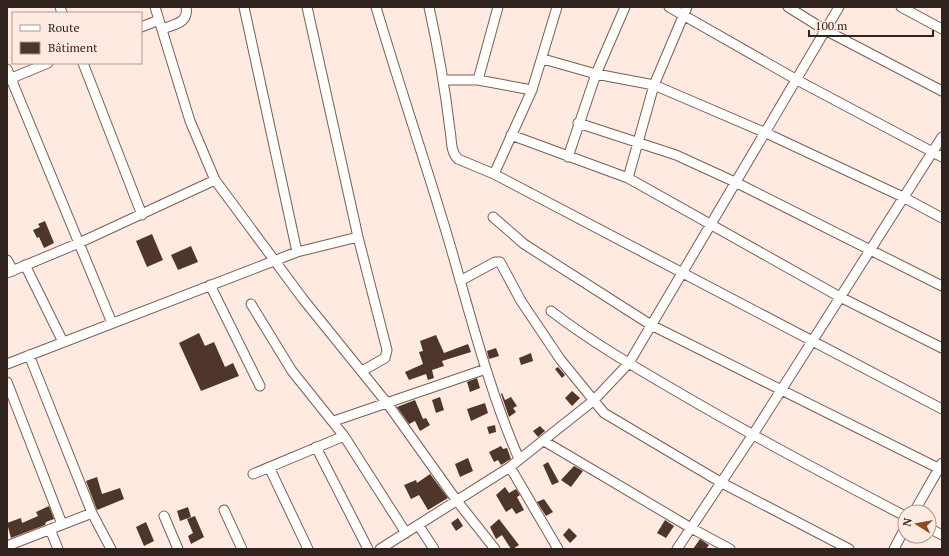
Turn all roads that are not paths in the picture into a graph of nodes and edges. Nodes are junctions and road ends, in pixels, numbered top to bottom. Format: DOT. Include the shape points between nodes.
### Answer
graph roads {
  1 [pos="155,7"];
  2 [pos="186,7"];
  3 [pos="244,7"];
  4 [pos="307,7"];
  5 [pos="376,7"];
  6 [pos="429,7"];
  7 [pos="498,7"];
  8 [pos="557,7"];
  9 [pos="625,7"];
  10 [pos="669,7"];
  11 [pos="788,7"];
  12 [pos="839,7"];
  13 [pos="901,7"];
  14 [pos="685,11"];
  15 [pos="159,20"];
  16 [pos="142,27"];
  17 [pos="162,29"];
  18 [pos="942,29"];
  19 [pos="825,30"];
  20 [pos="543,59"];
  21 [pos="46,64"];
  22 [pos="83,64"];
  23 [pos="7,69"];
  24 [pos="596,74"];
  25 [pos="9,79"];
  26 [pos="444,80"];
  27 [pos="478,80"];
  28 [pos="797,80"];
  29 [pos="654,85"];
  30 [pos="532,90"];
  31 [pos="942,91"];
  32 [pos="578,123"];
  33 [pos="766,133"];
  34 [pos="511,135"];
  35 [pos="942,137"];
  36 [pos="638,142"];
  37 [pos="932,152"];
  38 [pos="568,157"];
  39 [pos="942,157"];
  40 [pos="494,174"];
  41 [pos="628,178"];
  42 [pos="215,180"];
  43 [pos="735,182"];
  44 [pos="903,197"];
  45 [pos="142,215"];
  46 [pos="493,216"];
  47 [pos="942,218"];
  48 [pos="710,225"];
  49 [pos="358,237"];
  50 [pos="79,244"];
  51 [pos="872,250"];
  52 [pos="297,252"];
  53 [pos="7,260"];
  54 [pos="275,261"];
  55 [pos="25,265"];
  56 [pos="10,272"];
  57 [pos="682,272"];
  58 [pos="460,281"];
  59 [pos="210,285"];
  60 [pos="942,286"];
  61 [pos="840,297"];
  62 [pos="251,304"];
  63 [pos="551,310"];
  64 [pos="112,323"];
  65 [pos="651,325"];
  66 [pos="63,342"];
  67 [pos="812,342"];
  68 [pos="942,348"];
  69 [pos="29,355"];
  70 [pos="629,363"];
  71 [pos="7,364"];
  72 [pos="486,369"];
  73 [pos="362,371"];
  74 [pos="7,382"];
  75 [pos="260,386"];
  76 [pos="780,390"];
  77 [pos="593,401"];
  78 [pos="387,403"];
  79 [pos="942,409"];
  80 [pos="334,421"];
  81 [pos="344,436"];
  82 [pos="752,436"];
  83 [pos="544,441"];
  84 [pos="316,447"];
  85 [pos="519,460"];
  86 [pos="269,467"];
  87 [pos="510,467"];
  88 [pos="941,467"];
  89 [pos="253,474"];
  90 [pos="722,483"];
  91 [pos="457,501"];
  92 [pos="919,504"];
  93 [pos="224,510"];
  94 [pos="897,512"];
  95 [pos="92,513"];
  96 [pos="164,516"];
  97 [pos="62,524"];
  98 [pos="419,526"];
  99 [pos="691,528"];
  100 [pos="50,529"];
  101 [pos="406,533"];
  102 [pos="8,546"];
  103 [pos="58,549"];
  104 [pos="111,549"];
  105 [pos="178,549"];
  106 [pos="242,549"];
  107 [pos="308,549"];
  108 [pos="368,549"];
  109 [pos="380,549"];
  110 [pos="434,549"];
  111 [pos="495,549"];
  112 [pos="558,549"];
  113 [pos="677,549"];
  114 [pos="730,549"];
  115 [pos="849,549"];
  1 -- 15 [label="street"];
  2 -- 17 [label="street" via="187,14 184,20"];
  3 -- 52 [label="street"];
  4 -- 49 [label="street"];
  5 -- 58 [label="street"];
  6 -- 26 [label="street"];
  7 -- 27 [label="street"];
  8 -- 20 [label="street"];
  9 -- 24 [label="street"];
  10 -- 14 [label="street"];
  11 -- 19 [label="street"];
  12 -- 19 [label="street"];
  13 -- 18 [label="street"];
  14 -- 28 [label="street"];
  14 -- 29 [label="street"];
  15 -- 16 [label="street"];
  15 -- 17 [label="street"];
  17 -- 42 [label="street" via="190,121"];
  19 -- 28 [label="street"];
  19 -- 31 [label="street"];
  20 -- 24 [label="street"];
  20 -- 30 [label="street"];
  21 -- 25 [label="street"];
  22 -- 45 [label="street"];
  23 -- 25 [label="street"];
  24 -- 29 [label="street"];
  24 -- 32 [label="street"];
  25 -- 50 [label="street"];
  26 -- 27 [label="street"];
  26 -- 40 [label="street" via="453,154 458,159"];
  27 -- 30 [label="street"];
  28 -- 33 [label="street"];
  28 -- 37 [label="street"];
  29 -- 33 [label="street"];
  29 -- 36 [label="street"];
  30 -- 34 [label="street"];
  32 -- 36 [label="street"];
  32 -- 38 [label="street"];
  33 -- 43 [label="street"];
  33 -- 44 [label="street"];
  34 -- 38 [label="street"];
  34 -- 40 [label="street"];
  35 -- 37 [label="street"];
  36 -- 41 [label="street"];
  36 -- 43 [label="street" via="676,155"];
  37 -- 39 [label="street"];
  37 -- 44 [label="street"];
  38 -- 41 [label="street"];
  40 -- 57 [label="street"];
  41 -- 48 [label="street"];
  42 -- 45 [label="street"];
  42 -- 54 [label="street"];
  43 -- 48 [label="street"];
  43 -- 51 [label="street"];
  44 -- 47 [label="street"];
  44 -- 51 [label="street"];
  45 -- 50 [label="street"];
  46 -- 65 [label="street" via="524,244"];
  48 -- 57 [label="street"];
  48 -- 61 [label="street"];
  49 -- 52 [label="street"];
  49 -- 73 [label="street" via="388,350 385,358"];
  50 -- 55 [label="street"];
  50 -- 64 [label="street"];
  51 -- 60 [label="street"];
  51 -- 61 [label="street"];
  52 -- 54 [label="street"];
  53 -- 56 [label="street"];
  54 -- 59 [label="street"];
  54 -- 73 [label="street"];
  55 -- 56 [label="street"];
  55 -- 66 [label="street"];
  57 -- 65 [label="street"];
  57 -- 67 [label="street"];
  58 -- 72 [label="street"];
  58 -- 77 [label="street" via="495,262 500,262 560,359"];
  59 -- 64 [label="street"];
  59 -- 75 [label="street"];
  61 -- 67 [label="street"];
  61 -- 68 [label="street"];
  62 -- 80 [label="street" via="292,371"];
  63 -- 70 [label="street" via="576,330"];
  64 -- 66 [label="street"];
  65 -- 70 [label="street"];
  65 -- 76 [label="street"];
  66 -- 69 [label="street"];
  67 -- 76 [label="street"];
  67 -- 79 [label="street"];
  69 -- 71 [label="street"];
  69 -- 95 [label="street"];
  70 -- 77 [label="street"];
  70 -- 82 [label="street"];
  72 -- 78 [label="street"];
  72 -- 85 [label="street" via="501,417"];
  73 -- 78 [label="street"];
  74 -- 97 [label="street"];
  76 -- 82 [label="street"];
  76 -- 88 [label="street"];
  77 -- 83 [label="street"];
  77 -- 90 [label="street" via="604,413"];
  78 -- 80 [label="street"];
  78 -- 91 [label="street"];
  80 -- 81 [label="street"];
  81 -- 84 [label="street"];
  81 -- 101 [label="street"];
  82 -- 90 [label="street"];
  82 -- 94 [label="street"];
  83 -- 85 [label="street"];
  83 -- 99 [label="street"];
  84 -- 86 [label="street"];
  84 -- 108 [label="street"];
  85 -- 87 [label="street"];
  86 -- 89 [label="street"];
  86 -- 107 [label="street"];
  87 -- 91 [label="street"];
  87 -- 112 [label="street"];
  88 -- 92 [label="street"];
  90 -- 99 [label="street"];
  90 -- 115 [label="street"];
  91 -- 98 [label="street"];
  91 -- 111 [label="street"];
  93 -- 106 [label="street"];
  95 -- 97 [label="street"];
  95 -- 104 [label="street"];
  96 -- 105 [label="street"];
  97 -- 100 [label="street"];
  98 -- 101 [label="street"];
  98 -- 110 [label="street"];
  99 -- 113 [label="street"];
  99 -- 114 [label="street"];
  100 -- 102 [label="street"];
  100 -- 103 [label="street"];
  101 -- 109 [label="street"];
}
